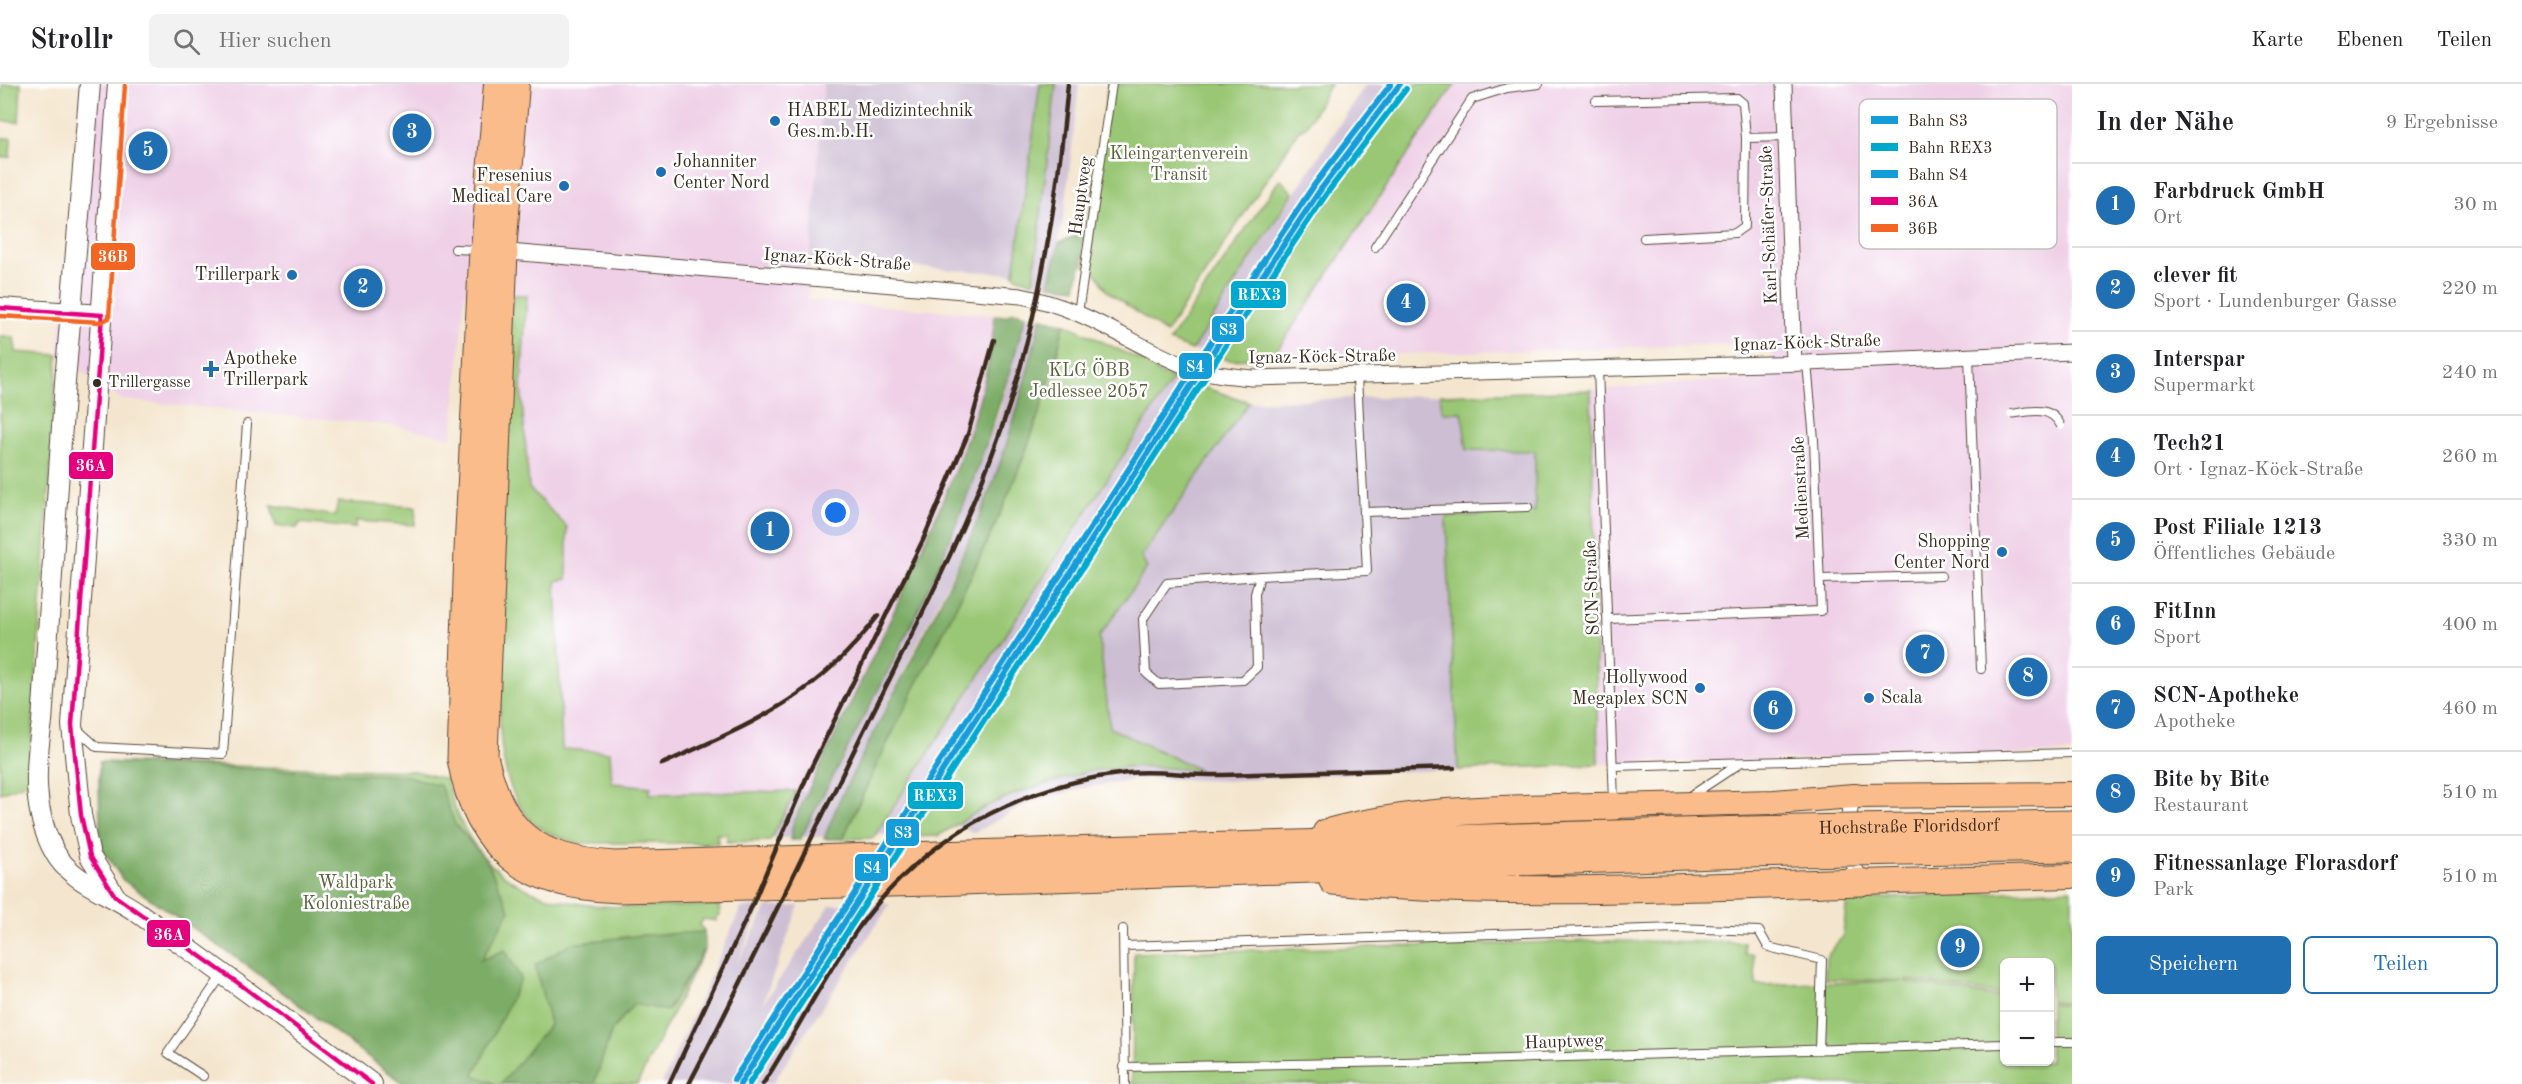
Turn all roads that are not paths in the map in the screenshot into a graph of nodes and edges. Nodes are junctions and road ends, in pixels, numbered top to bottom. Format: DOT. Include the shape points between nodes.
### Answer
graph roads {
  1 [pos="90,84"];
  2 [pos="118,84"];
  3 [pos="496,84"];
  4 [pos="517,84"];
  5 [pos="1112,84"];
  6 [pos="1539,84"];
  7 [pos="1784,84"];
  8 [pos="1596,101"];
  9 [pos="1785,137"];
  10 [pos="1746,138"];
  11 [pos="1644,238"];
  12 [pos="1375,247"];
  13 [pos="455,249"];
  14 [pos="493,251"];
  15 [pos="0,308"];
  16 [pos="71,313"];
  17 [pos="1078,313"];
  18 [pos="102,315"];
  19 [pos="2072,352"];
  20 [pos="1969,354"];
  21 [pos="1801,364"];
  22 [pos="1598,369"];
  23 [pos="1357,377"];
  24 [pos="2011,414"];
  25 [pos="247,424"];
  26 [pos="2061,426"];
  27 [pos="1528,507"];
  28 [pos="1364,512"];
  29 [pos="1260,576"];
  30 [pos="1941,576"];
  31 [pos="1821,579"];
  32 [pos="1608,619"];
  33 [pos="1981,669"];
  34 [pos="72,725"];
  35 [pos="2072,753"];
  36 [pos="1740,764"];
  37 [pos="1612,766"];
  38 [pos="2072,794"];
  39 [pos="1854,796"];
  40 [pos="1678,804"];
  41 [pos="1614,806"];
  42 [pos="2072,824"];
  43 [pos="1745,842"];
  44 [pos="2072,848"];
  45 [pos="1274,857"];
  46 [pos="2072,876"];
  47 [pos="1861,882"];
  48 [pos="115,896"];
  49 [pos="1123,929"];
  50 [pos="1124,946"];
  51 [pos="223,973"];
  52 [pos="2054,1042"];
  53 [pos="2072,1042"];
  54 [pos="2000,1044"];
  55 [pos="1819,1050"];
  56 [pos="1124,1067"];
  57 [pos="203,1076"];
  58 [pos="372,1084"];
  59 [pos="1125,1084"];
  1 -- 16 [label="street"];
  2 -- 18 [label="street"];
  3 -- 14 [label="main road"];
  4 -- 14 [label="main road"];
  5 -- 17 [label="lane, Hauptweg"];
  6 -- 12 [label="lane" via="1507,88 1472,99"];
  7 -- 9 [label="street, Karl-Schäfer-Straße"];
  8 -- 10 [label="lane" via="1737,98 1743,103"];
  9 -- 10 [label="lane"];
  9 -- 21 [label="street, Karl-Schäfer-Straße"];
  10 -- 11 [label="lane" via="1745,226 1735,233"];
  13 -- 14 [label="lane"];
  14 -- 17 [label="street, Ignaz-Köck-Straße" via="989,292 1053,302"];
  14 -- 45 [label="highway" via="467,561 461,759 466,791 479,820 499,847 525,867 555,882 618,889 944,881"];
  15 -- 16 [label="street"];
  16 -- 18 [label="street"];
  16 -- 48 [label="street" via="42,723 35,762 41,821 55,853 78,880"];
  17 -- 23 [label="street, Ignaz-Köck-Straße" via="1187,366 1220,375 1275,379"];
  18 -- 34 [label="street"];
  19 -- 20 [label="street, Ignaz-Köck-Straße"];
  20 -- 21 [label="street, Ignaz-Köck-Straße"];
  20 -- 33 [label="lane"];
  21 -- 22 [label="street, Ignaz-Köck-Straße"];
  21 -- 31 [label="lane, Medienstraße"];
  22 -- 23 [label="street, Ignaz-Köck-Straße"];
  22 -- 32 [label="lane, SCN-Straße"];
  23 -- 28 [label="lane"];
  24 -- 26 [label="lane, bridge" via="2048,411"];
  25 -- 34 [label="lane" via="223,754 97,747"];
  27 -- 28 [label="lane"];
  28 -- 29 [label="lane" via="1367,571"];
  29 -- 29 [label="lane" via="1255,594 1257,667 1243,680 1159,684 1146,673 1143,619 1167,583"];
  30 -- 31 [label="lane"];
  31 -- 32 [label="lane, Medienstraße" via="1821,610"];
  32 -- 37 [label="lane, SCN-Straße"];
  34 -- 48 [label="street" via="81,815 90,856"];
  35 -- 36 [label="lane"];
  36 -- 37 [label="lane"];
  36 -- 40 [label="lane"];
  37 -- 41 [label="lane, SCN-Straße"];
  38 -- 39 [label="main road"];
  39 -- 40 [label="main road"];
  39 -- 47 [label="street" via="1849,809 1853,867"];
  40 -- 41 [label="main road"];
  41 -- 45 [label="highway" via="1404,817 1347,827"];
  42 -- 43 [label="highway, Hochstraße Floridsdorf, bridge"];
  43 -- 44 [label="highway, Hochstraße Floridsdorf, bridge"];
  43 -- 45 [label="highway"];
  45 -- 47 [label="highway" via="1332,881 1461,890"];
  46 -- 47 [label="main road"];
  48 -- 51 [label="street"];
  49 -- 50 [label="lane"];
  50 -- 55 [label="lane" via="1676,928 1759,932 1768,946 1822,960"];
  50 -- 56 [label="lane"];
  51 -- 57 [label="lane" via="168,1053"];
  51 -- 58 [label="street"];
  52 -- 53 [label="lane"];
  54 -- 55 [label="lane, Hauptweg"];
  55 -- 56 [label="lane, Hauptweg"];
  56 -- 59 [label="lane"];
}
